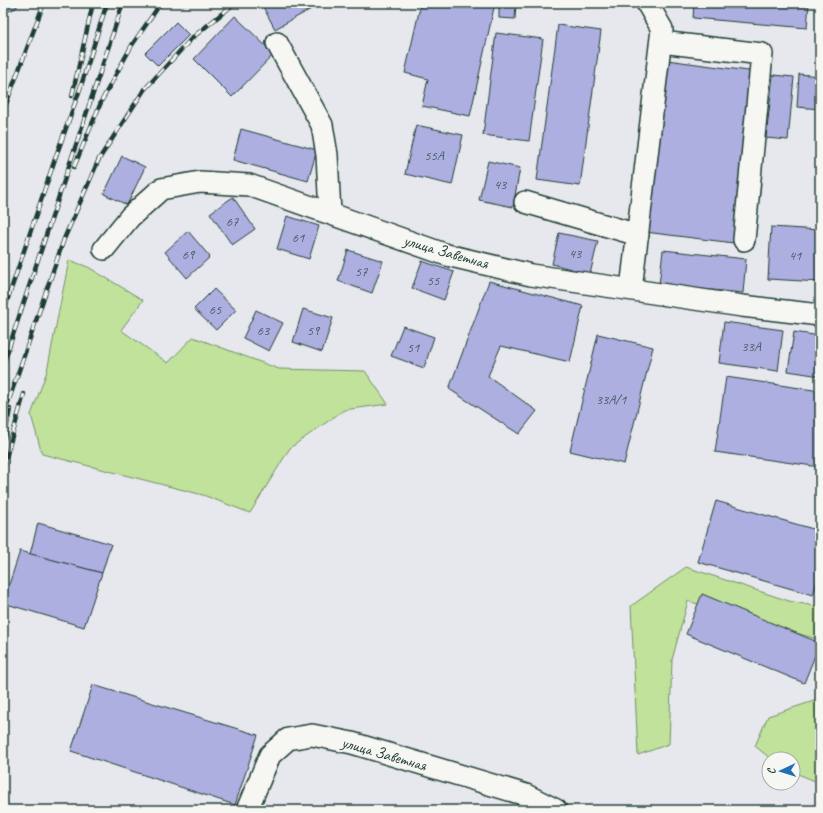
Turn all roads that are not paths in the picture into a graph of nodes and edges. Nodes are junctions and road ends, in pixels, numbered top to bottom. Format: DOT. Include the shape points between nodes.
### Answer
graph roads {
  1 [pos="647,3"];
  2 [pos="660,42"];
  3 [pos="277,43"];
  4 [pos="525,202"];
  5 [pos="330,213"];
  6 [pos="638,235"];
  7 [pos="744,240"];
  8 [pos="104,249"];
  9 [pos="631,289"];
  10 [pos="820,314"];
  11 [pos="247,810"];
  12 [pos="556,810"];
  1 -- 2 [label="street" via="662,29"];
  2 -- 6 [label="street"];
  2 -- 7 [label="street" via="762,54"];
  3 -- 5 [label="street" via="322,125 327,155"];
  4 -- 6 [label="street"];
  5 -- 8 [label="street, улица Заветная" via="249,185 200,182 161,189 130,217"];
  5 -- 9 [label="street, улица Заветная" via="447,255 531,275"];
  6 -- 9 [label="street"];
  9 -- 10 [label="street, улица Заветная" via="742,306"];
  11 -- 12 [label="street, улица Заветная" via="270,755 288,739 312,735 352,743 526,795"];
}
